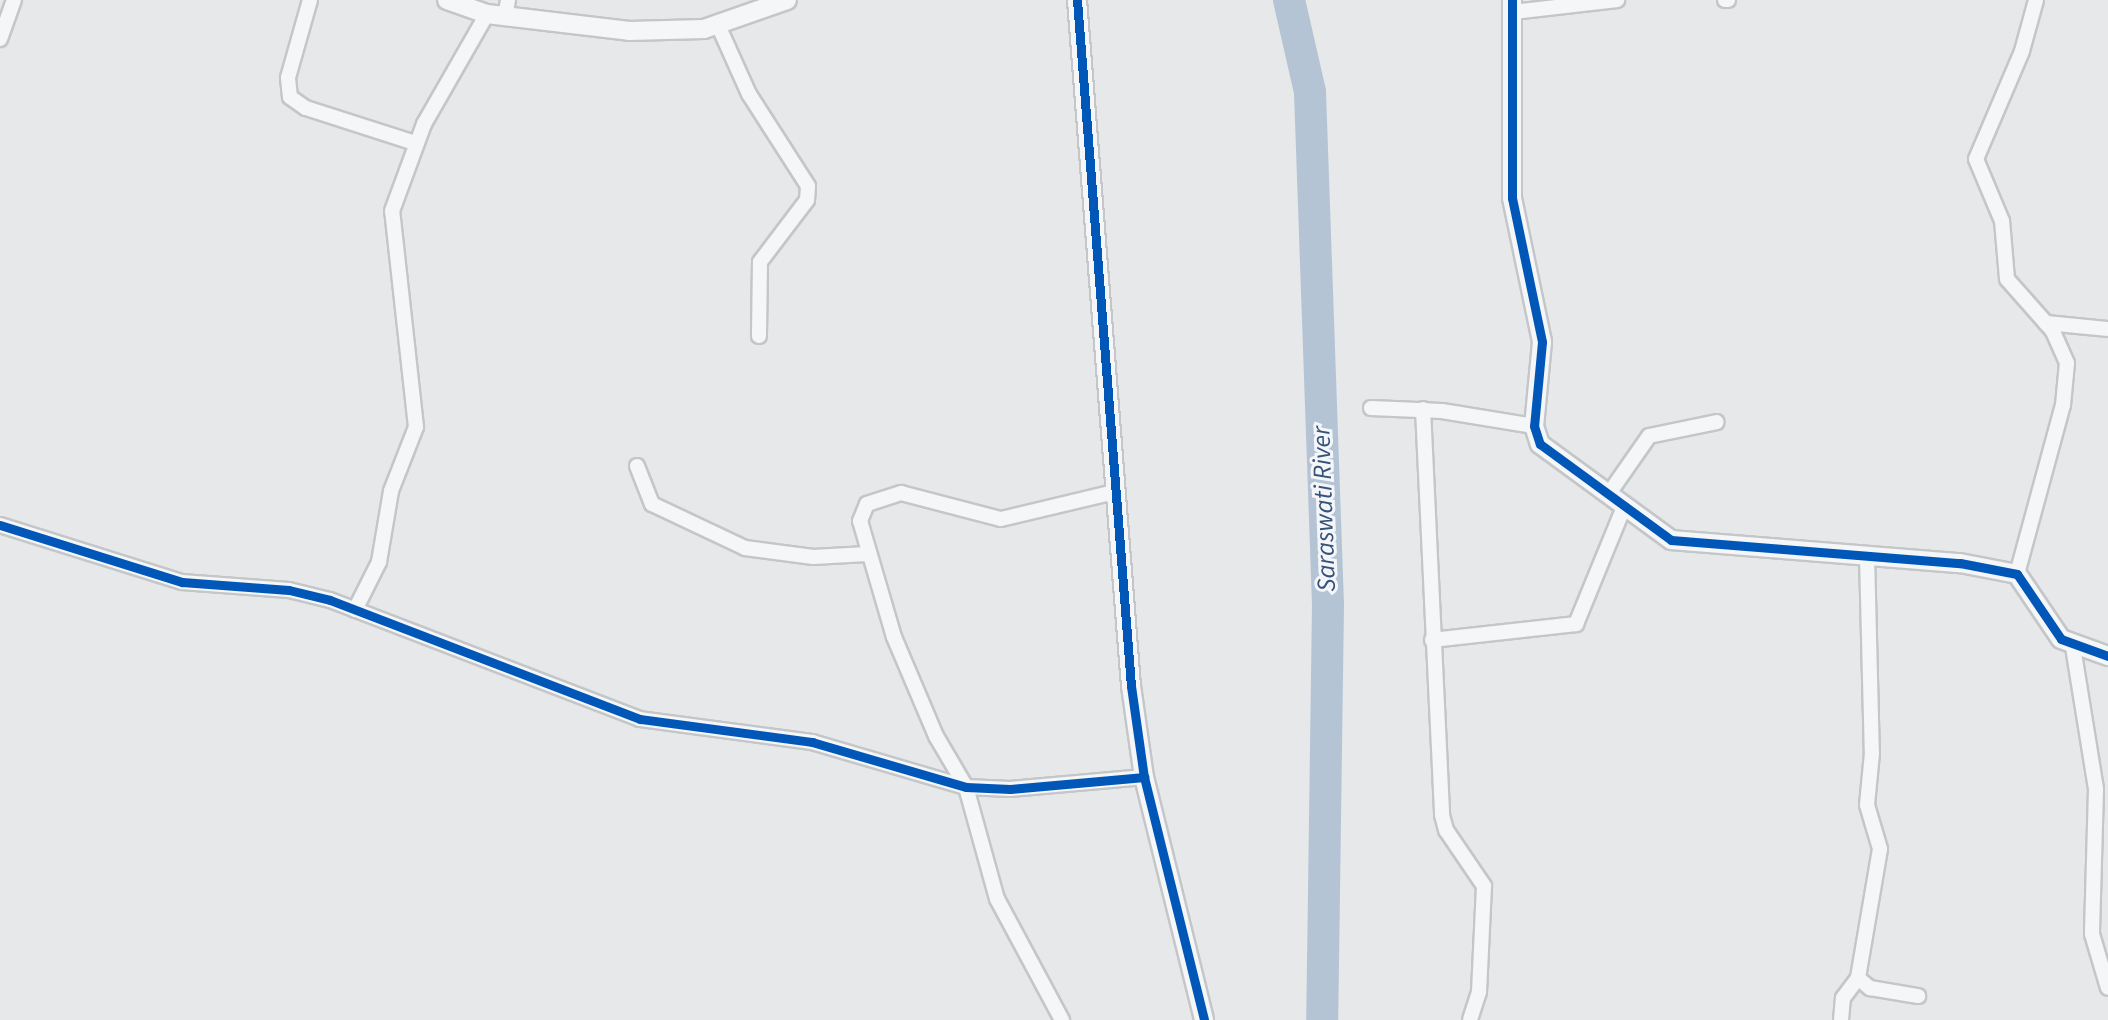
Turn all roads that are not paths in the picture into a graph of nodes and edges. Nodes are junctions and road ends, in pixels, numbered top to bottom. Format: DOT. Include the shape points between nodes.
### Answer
graph roads {
  1 [pos="14,0"];
  2 [pos="310,0"];
  3 [pos="447,0"];
  4 [pos="787,0"];
  5 [pos="1077,0"];
  6 [pos="1617,0"];
  7 [pos="2036,0"];
  8 [pos="1513,6"];
  9 [pos="507,8"];
  10 [pos="487,14"];
  11 [pos="718,25"];
  12 [pos="0,39"];
  13 [pos="415,143"];
  14 [pos="2046,323"];
  15 [pos="2108,329"];
  16 [pos="759,336"];
  17 [pos="1371,408"];
  18 [pos="1423,409"];
  19 [pos="1717,422"];
  20 [pos="1534,426"];
  21 [pos="637,466"];
  22 [pos="1114,492"];
  23 [pos="1610,492"];
  24 [pos="1624,507"];
  25 [pos="0,525"];
  26 [pos="867,554"];
  27 [pos="1867,555"];
  28 [pos="2017,574"];
  29 [pos="355,610"];
  30 [pos="1432,640"];
  31 [pos="2073,647"];
  32 [pos="2108,656"];
  33 [pos="1144,777"];
  34 [pos="966,787"];
  35 [pos="1858,978"];
  36 [pos="2108,988"];
  37 [pos="1919,996"];
  38 [pos="1062,1020"];
  39 [pos="1204,1020"];
  40 [pos="1470,1020"];
  41 [pos="1841,1020"];
  1 -- 12 [label="street"];
  2 -- 13 [label="street" via="288,78 290,96 306,108"];
  3 -- 10 [label="street"];
  4 -- 11 [label="street"];
  5 -- 22 [label="street"];
  6 -- 8 [label="street"];
  7 -- 14 [label="street" via="2022,51 1976,159 2001,221 2007,279"];
  8 -- 20 [label="street" via="1512,198 1543,356"];
  9 -- 10 [label="street"];
  9 -- 11 [label="street" via="629,31"];
  10 -- 13 [label="street"];
  11 -- 16 [label="street" via="749,94 808,186 807,201 760,262"];
  13 -- 29 [label="street" via="391,227 416,427 391,491 379,562"];
  14 -- 15 [label="street"];
  14 -- 28 [label="street" via="2060,341 2068,382"];
  17 -- 18 [label="street"];
  18 -- 20 [label="street"];
  18 -- 30 [label="street"];
  19 -- 23 [label="street" via="1649,436"];
  20 -- 23 [label="street" via="1540,444 1564,466"];
  21 -- 26 [label="street" via="652,504 746,548 813,557"];
  22 -- 26 [label="street" via="1001,519 919,494 887,495 862,512"];
  22 -- 33 [label="street"];
  23 -- 24 [label="street"];
  24 -- 27 [label="street" via="1653,532 1693,545"];
  24 -- 30 [label="street" via="1576,624"];
  25 -- 29 [label="street" via="182,582 306,593"];
  26 -- 34 [label="street" via="932,726"];
  27 -- 28 [label="street" via="1988,566"];
  27 -- 35 [label="street" via="1872,753 1867,805 1880,849"];
  28 -- 31 [label="street"];
  29 -- 34 [label="street" via="617,714 812,742"];
  30 -- 40 [label="street" via="1444,822 1484,886 1479,992"];
  31 -- 32 [label="street"];
  31 -- 36 [label="street" via="2096,789 2092,934"];
  33 -- 34 [label="street" via="1010,789"];
  33 -- 39 [label="street"];
  34 -- 38 [label="street" via="997,899"];
  35 -- 37 [label="street" via="1870,988"];
  35 -- 41 [label="street" via="1843,998"];
}
